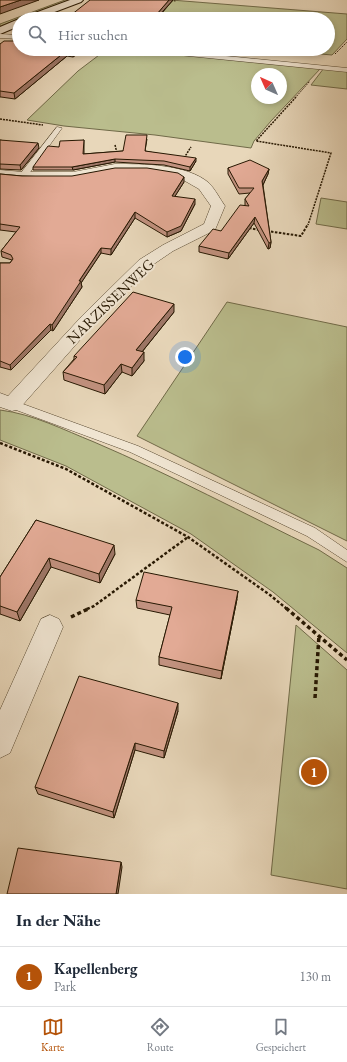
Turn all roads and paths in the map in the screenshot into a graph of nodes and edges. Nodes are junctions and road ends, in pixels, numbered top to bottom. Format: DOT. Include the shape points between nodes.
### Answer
graph roads {
  1 [pos="78,0"];
  2 [pos="164,0"];
  3 [pos="176,1"];
  4 [pos="46,12"];
  5 [pos="12,25"];
  6 [pos="0,31"];
  7 [pos="0,36"];
  8 [pos="12,37"];
  9 [pos="210,56"];
  10 [pos="322,67"];
  11 [pos="347,70"];
  12 [pos="0,119"];
  13 [pos="59,128"];
  14 [pos="0,174"];
  15 [pos="23,176"];
  16 [pos="213,223"];
  17 [pos="6,402"];
  18 [pos="0,443"];
  19 [pos="188,537"];
  20 [pos="347,558"];
  21 [pos="50,627"];
  22 [pos="319,635"];
  23 [pos="347,660"];
  24 [pos="315,698"];
  25 [pos="0,743"];
  1 -- 4 [label="main road"];
  2 -- 3 [label="path"];
  5 -- 6 [label="main road"];
  7 -- 8 [label="lane"];
  9 -- 10 [label="lane"];
  10 -- 11 [label="lane"];
  10 -- 16 [label="path" via="256,141 331,153 307,227 301,236"];
  12 -- 13 [label="path"];
  13 -- 15 [label="lane"];
  14 -- 15 [label="street"];
  15 -- 16 [label="street" via="72,176 115,168 147,168 182,174 204,186 218,206"];
  16 -- 17 [label="street, NARZISSENWEG" via="145,263"];
  17 -- 20 [label="lane" via="134,449 311,532"];
  18 -- 19 [label="path" via="66,469"];
  19 -- 21 [label="path" via="94,606"];
  19 -- 22 [label="path" via="270,595"];
  21 -- 25 [label="street"];
  22 -- 23 [label="path"];
  22 -- 24 [label="path"];
}
